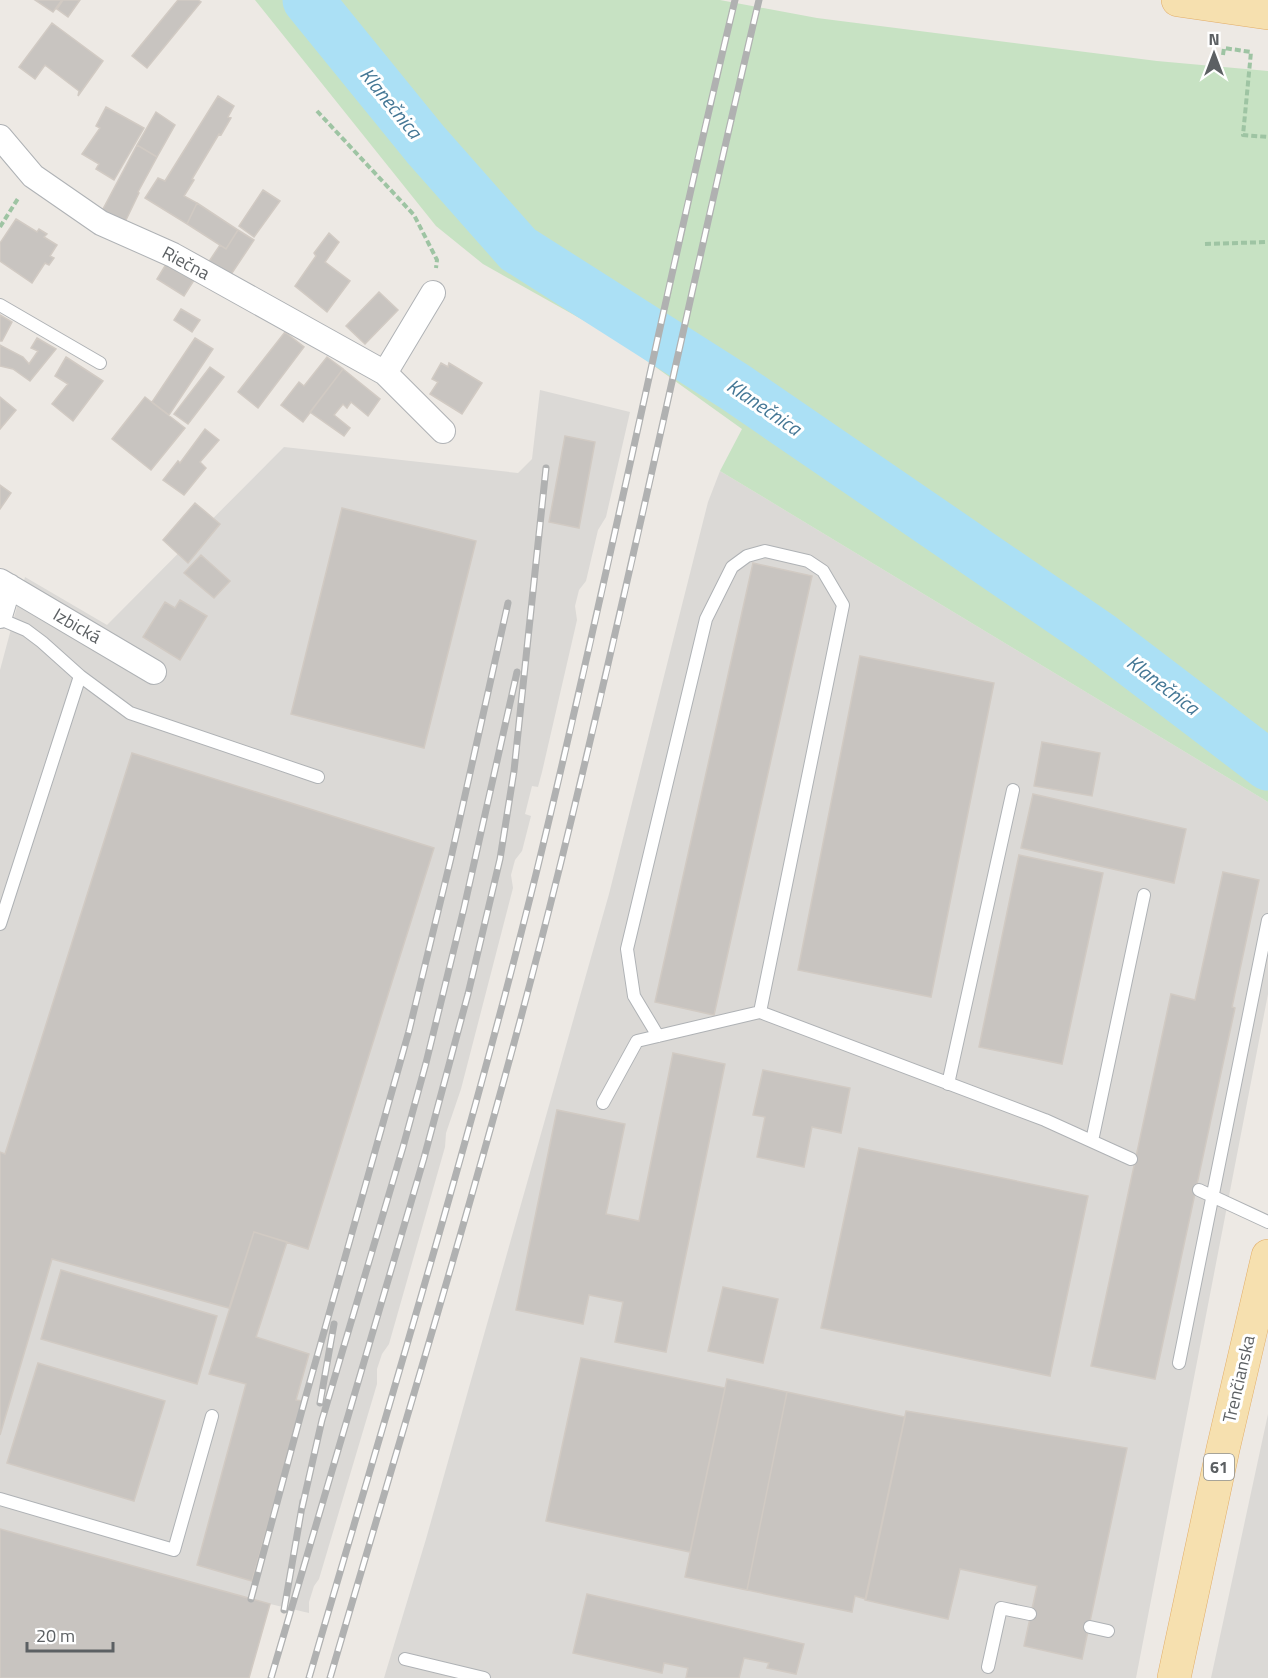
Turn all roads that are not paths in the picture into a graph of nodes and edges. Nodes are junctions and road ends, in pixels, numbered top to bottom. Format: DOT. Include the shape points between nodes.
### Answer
graph roads {
  1 [pos="1178,0"];
  2 [pos="1268,13"];
  3 [pos="0,137"];
  4 [pos="434,293"];
  5 [pos="0,305"];
  6 [pos="100,363"];
  7 [pos="385,373"];
  8 [pos="443,431"];
  9 [pos="4,583"];
  10 [pos="0,617"];
  11 [pos="154,672"];
  12 [pos="80,676"];
  13 [pos="318,777"];
  14 [pos="1014,790"];
  15 [pos="1144,895"];
  16 [pos="1268,920"];
  17 [pos="0,924"];
  18 [pos="760,1012"];
  19 [pos="658,1036"];
  20 [pos="948,1084"];
  21 [pos="603,1103"];
  22 [pos="1092,1141"];
  23 [pos="1131,1159"];
  24 [pos="1199,1191"];
  25 [pos="1212,1197"];
  26 [pos="1268,1222"];
  27 [pos="1268,1256"];
  28 [pos="1179,1363"];
  29 [pos="212,1416"];
  30 [pos="0,1499"];
  31 [pos="1030,1614"];
  32 [pos="1090,1627"];
  33 [pos="1108,1631"];
  34 [pos="405,1659"];
  35 [pos="988,1667"];
  36 [pos="484,1678"];
  37 [pos="1174,1678"];
  1 -- 2 [label="main road"];
  3 -- 7 [label="street, Riečna" via="33,176 100,223 173,255"];
  4 -- 7 [label="street"];
  5 -- 6 [label="lane"];
  7 -- 8 [label="street, Riečna"];
  9 -- 10 [label="street"];
  9 -- 11 [label="street, Izbická"];
  10 -- 12 [label="lane" via="26,630"];
  12 -- 13 [label="lane" via="130,713"];
  12 -- 17 [label="lane"];
  14 -- 20 [label="lane"];
  15 -- 22 [label="lane"];
  16 -- 25 [label="lane"];
  18 -- 19 [label="lane"];
  18 -- 19 [label="lane" via="843,605 823,571 808,561 765,551 747,556 732,567 706,619 627,949 634,996"];
  18 -- 20 [label="lane"];
  19 -- 21 [label="lane" via="637,1041"];
  20 -- 22 [label="lane"];
  22 -- 23 [label="lane"];
  24 -- 25 [label="lane"];
  25 -- 26 [label="lane"];
  25 -- 28 [label="lane"];
  27 -- 37 [label="main road, Trenčianska / 61"];
  29 -- 30 [label="lane" via="174,1550"];
  31 -- 35 [label="lane" via="1001,1608"];
  32 -- 33 [label="lane"];
  34 -- 36 [label="lane"];
}
